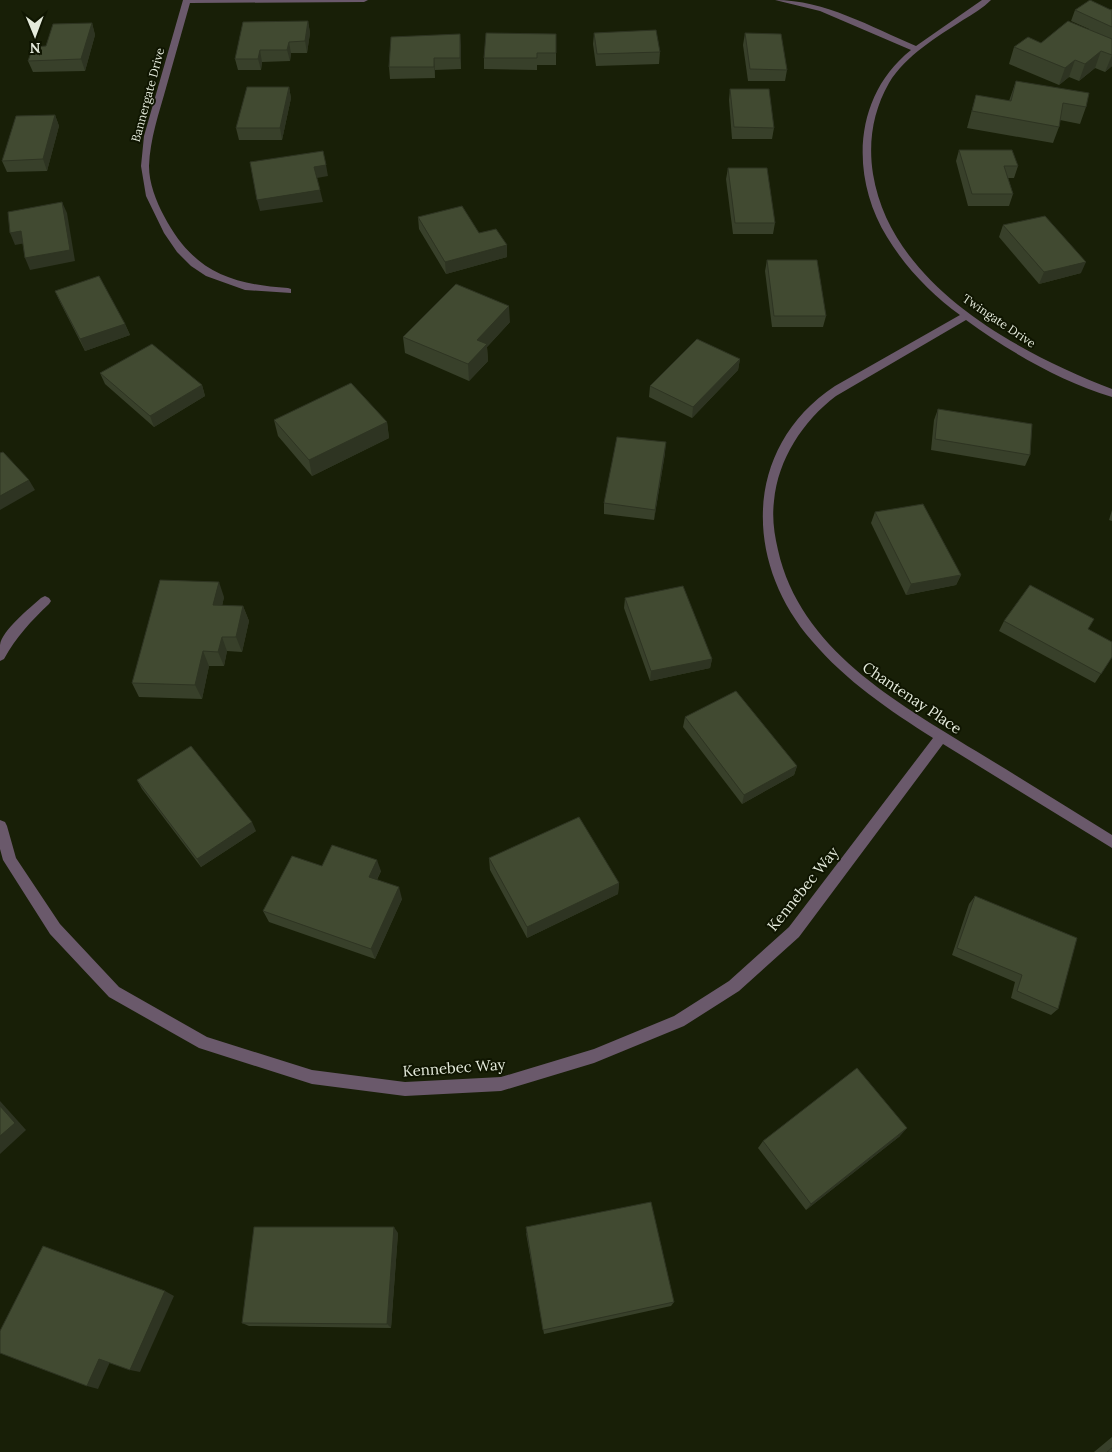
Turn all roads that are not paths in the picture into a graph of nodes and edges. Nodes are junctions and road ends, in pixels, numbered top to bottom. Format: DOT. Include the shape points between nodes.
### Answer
graph roads {
  1 [pos="187,0"];
  2 [pos="364,0"];
  3 [pos="779,0"];
  4 [pos="987,0"];
  5 [pos="917,50"];
  6 [pos="288,291"];
  7 [pos="966,316"];
  8 [pos="1112,393"];
  9 [pos="45,601"];
  10 [pos="0,656"];
  11 [pos="941,737"];
  12 [pos="0,826"];
  13 [pos="1112,842"];
  1 -- 2 [label="street"];
  1 -- 6 [label="street, Bannergate Drive" via="147,139 145,168 149,193 166,233 197,268 236,286"];
  3 -- 5 [label="street" via="822,9"];
  4 -- 5 [label="street, Twingate Drive"];
  5 -- 7 [label="street, Twingate Drive" via="892,73 875,102 866,134 866,170 875,204 892,242 925,281"];
  7 -- 8 [label="street, Twingate Drive" via="1030,357"];
  7 -- 11 [label="street, Chantenay Place" via="819,404 785,445 769,488 767,515 770,550 780,579 799,616 820,644 854,678"];
  9 -- 10 [label="street" via="21,623"];
  11 -- 12 [label="street, Kennebec Way" via="794,932 734,986 670,1024 594,1056 501,1084 405,1089 312,1077 204,1042 114,992 55,929 10,860"];
  11 -- 13 [label="street, Chantenay Place"];
}
